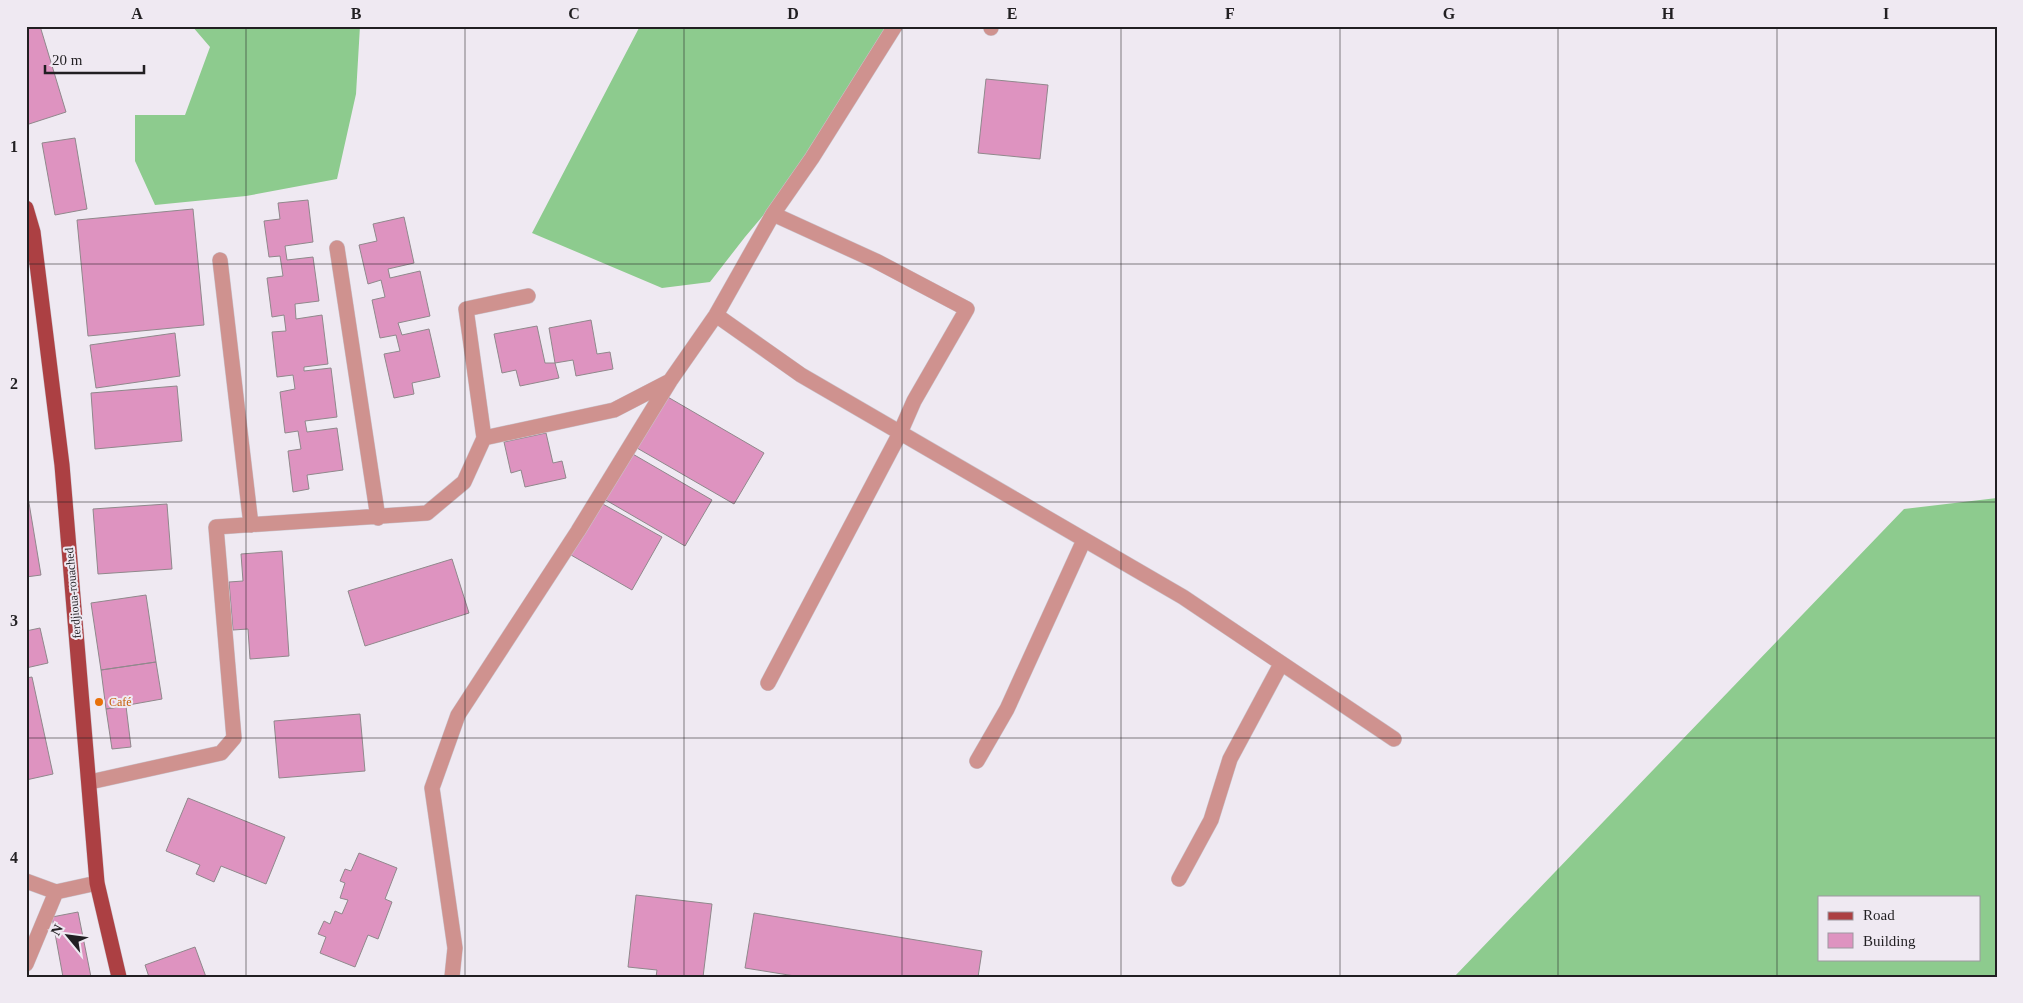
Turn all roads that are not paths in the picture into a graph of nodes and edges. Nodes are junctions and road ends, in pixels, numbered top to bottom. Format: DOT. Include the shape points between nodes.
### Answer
graph roads {
  1 [pos="895,26"];
  2 [pos="26,208"];
  3 [pos="773,214"];
  4 [pos="337,248"];
  5 [pos="220,260"];
  6 [pos="528,296"];
  7 [pos="716,315"];
  8 [pos="670,381"];
  9 [pos="900,433"];
  10 [pos="484,438"];
  11 [pos="378,518"];
  12 [pos="251,525"];
  13 [pos="1084,540"];
  14 [pos="1280,664"];
  15 [pos="768,683"];
  16 [pos="1394,739"];
  17 [pos="977,761"];
  18 [pos="90,782"];
  19 [pos="1179,879"];
  20 [pos="26,881"];
  21 [pos="97,883"];
  22 [pos="56,892"];
  23 [pos="26,964"];
  24 [pos="120,977"];
  25 [pos="452,977"];
  1 -- 3 [label="street"];
  2 -- 18 [label="main road, ferdjioua-rouached" via="33,232 62,465"];
  3 -- 7 [label="street"];
  3 -- 9 [label="street" via="876,261 967,309 914,401"];
  4 -- 11 [label="street"];
  5 -- 12 [label="street"];
  6 -- 10 [label="street" via="466,309"];
  7 -- 8 [label="street"];
  7 -- 9 [label="street" via="801,375"];
  8 -- 10 [label="street" via="614,410"];
  8 -- 25 [label="street" via="578,531 458,714 432,788 455,948"];
  9 -- 13 [label="street"];
  9 -- 15 [label="street"];
  10 -- 11 [label="street" via="464,482 427,513"];
  11 -- 12 [label="street"];
  12 -- 18 [label="street" via="216,527 234,738 221,753"];
  13 -- 14 [label="street" via="1183,597"];
  13 -- 17 [label="street" via="1007,709"];
  14 -- 16 [label="street"];
  14 -- 19 [label="street" via="1230,759 1211,820"];
  18 -- 21 [label="main road, ferdjioua-rouached"];
  20 -- 22 [label="street"];
  21 -- 22 [label="street"];
  21 -- 24 [label="main road, ferdjioua-rouached"];
  22 -- 23 [label="street"];
}
